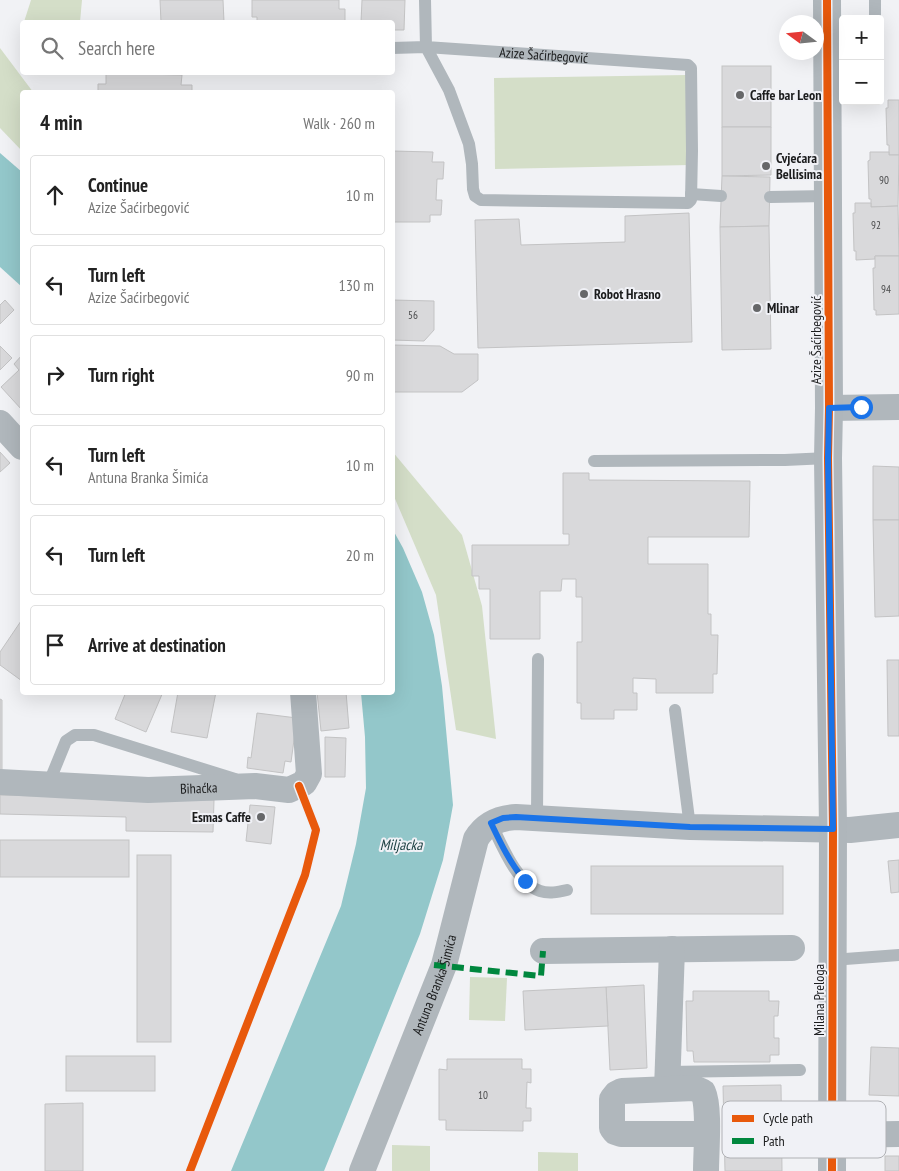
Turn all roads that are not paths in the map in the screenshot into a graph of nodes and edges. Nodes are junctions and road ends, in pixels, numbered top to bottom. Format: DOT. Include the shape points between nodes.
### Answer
graph roads {
  1 [pos="426,0"];
  2 [pos="827,0"];
  3 [pos="875,0"];
  4 [pos="875,15"];
  5 [pos="395,48"];
  6 [pos="426,48"];
  7 [pos="835,63"];
  8 [pos="691,194"];
  9 [pos="721,196"];
  10 [pos="828,196"];
  11 [pos="770,197"];
  12 [pos="899,407"];
  13 [pos="829,408"];
  14 [pos="0,423"];
  15 [pos="20,445"];
  16 [pos="828,458"];
  17 [pos="594,461"];
  18 [pos="538,659"];
  19 [pos="303,695"];
  20 [pos="675,710"];
  21 [pos="0,782"];
  22 [pos="48,785"];
  23 [pos="255,786"];
  24 [pos="527,818"];
  25 [pos="491,823"];
  26 [pos="899,824"];
  27 [pos="690,827"];
  28 [pos="833,829"];
  29 [pos="567,890"];
  30 [pos="792,948"];
  31 [pos="672,949"];
  32 [pos="543,951"];
  33 [pos="899,956"];
  34 [pos="832,960"];
  35 [pos="800,1070"];
  36 [pos="668,1080"];
  37 [pos="833,1101"];
  38 [pos="706,1134"];
  39 [pos="886,1134"];
  40 [pos="899,1134"];
  41 [pos="832,1158"];
  42 [pos="362,1171"];
  43 [pos="706,1171"];
  44 [pos="832,1171"];
  1 -- 6 [label="lane"];
  2 -- 7 [label="street, Azize Šaćirbegović"];
  3 -- 4 [label="lane"];
  5 -- 6 [label="lane, Azize Šaćirbegović"];
  6 -- 8 [label="lane" via="450,90 469,144 473,189 481,200 688,203"];
  6 -- 8 [label="lane, Azize Šaćirbegović" via="688,65 691,68"];
  7 -- 10 [label="street, Azize Šaćirbegović"];
  8 -- 9 [label="lane"];
  10 -- 11 [label="lane"];
  10 -- 13 [label="street, Azize Šaćirbegović"];
  12 -- 13 [label="street"];
  13 -- 16 [label="street, Azize Šaćirbegović"];
  14 -- 15 [label="street"];
  16 -- 17 [label="lane"];
  16 -- 28 [label="street, Azize Šaćirbegović"];
  18 -- 24 [label="lane"];
  19 -- 23 [label="street, Bihaćka" via="306,781 289,790"];
  20 -- 27 [label="lane"];
  21 -- 22 [label="street, Bihaćka"];
  22 -- 23 [label="street, Bihaćka" via="148,790"];
  22 -- 23 [label="lane" via="66,741 75,734 94,735"];
  24 -- 25 [label="street" via="503,818"];
  24 -- 27 [label="street"];
  25 -- 29 [label="lane" via="505,854 525,881 549,893"];
  25 -- 42 [label="street, Antuna Branka Šimića" via="476,839 444,965"];
  26 -- 28 [label="street"];
  27 -- 28 [label="street"];
  28 -- 34 [label="street, Milana Preloga"];
  30 -- 31 [label="street"];
  31 -- 32 [label="street"];
  31 -- 36 [label="street"];
  33 -- 34 [label="lane"];
  34 -- 37 [label="street, Milana Preloga"];
  35 -- 36 [label="lane"];
  36 -- 38 [label="street" via="703,1092 706,1098"];
  36 -- 38 [label="street" via="616,1094 612,1099 612,1128 621,1134"];
  38 -- 43 [label="street"];
  39 -- 40 [label="street"];
  41 -- 44 [label="street, Milana Preloga"];
}
